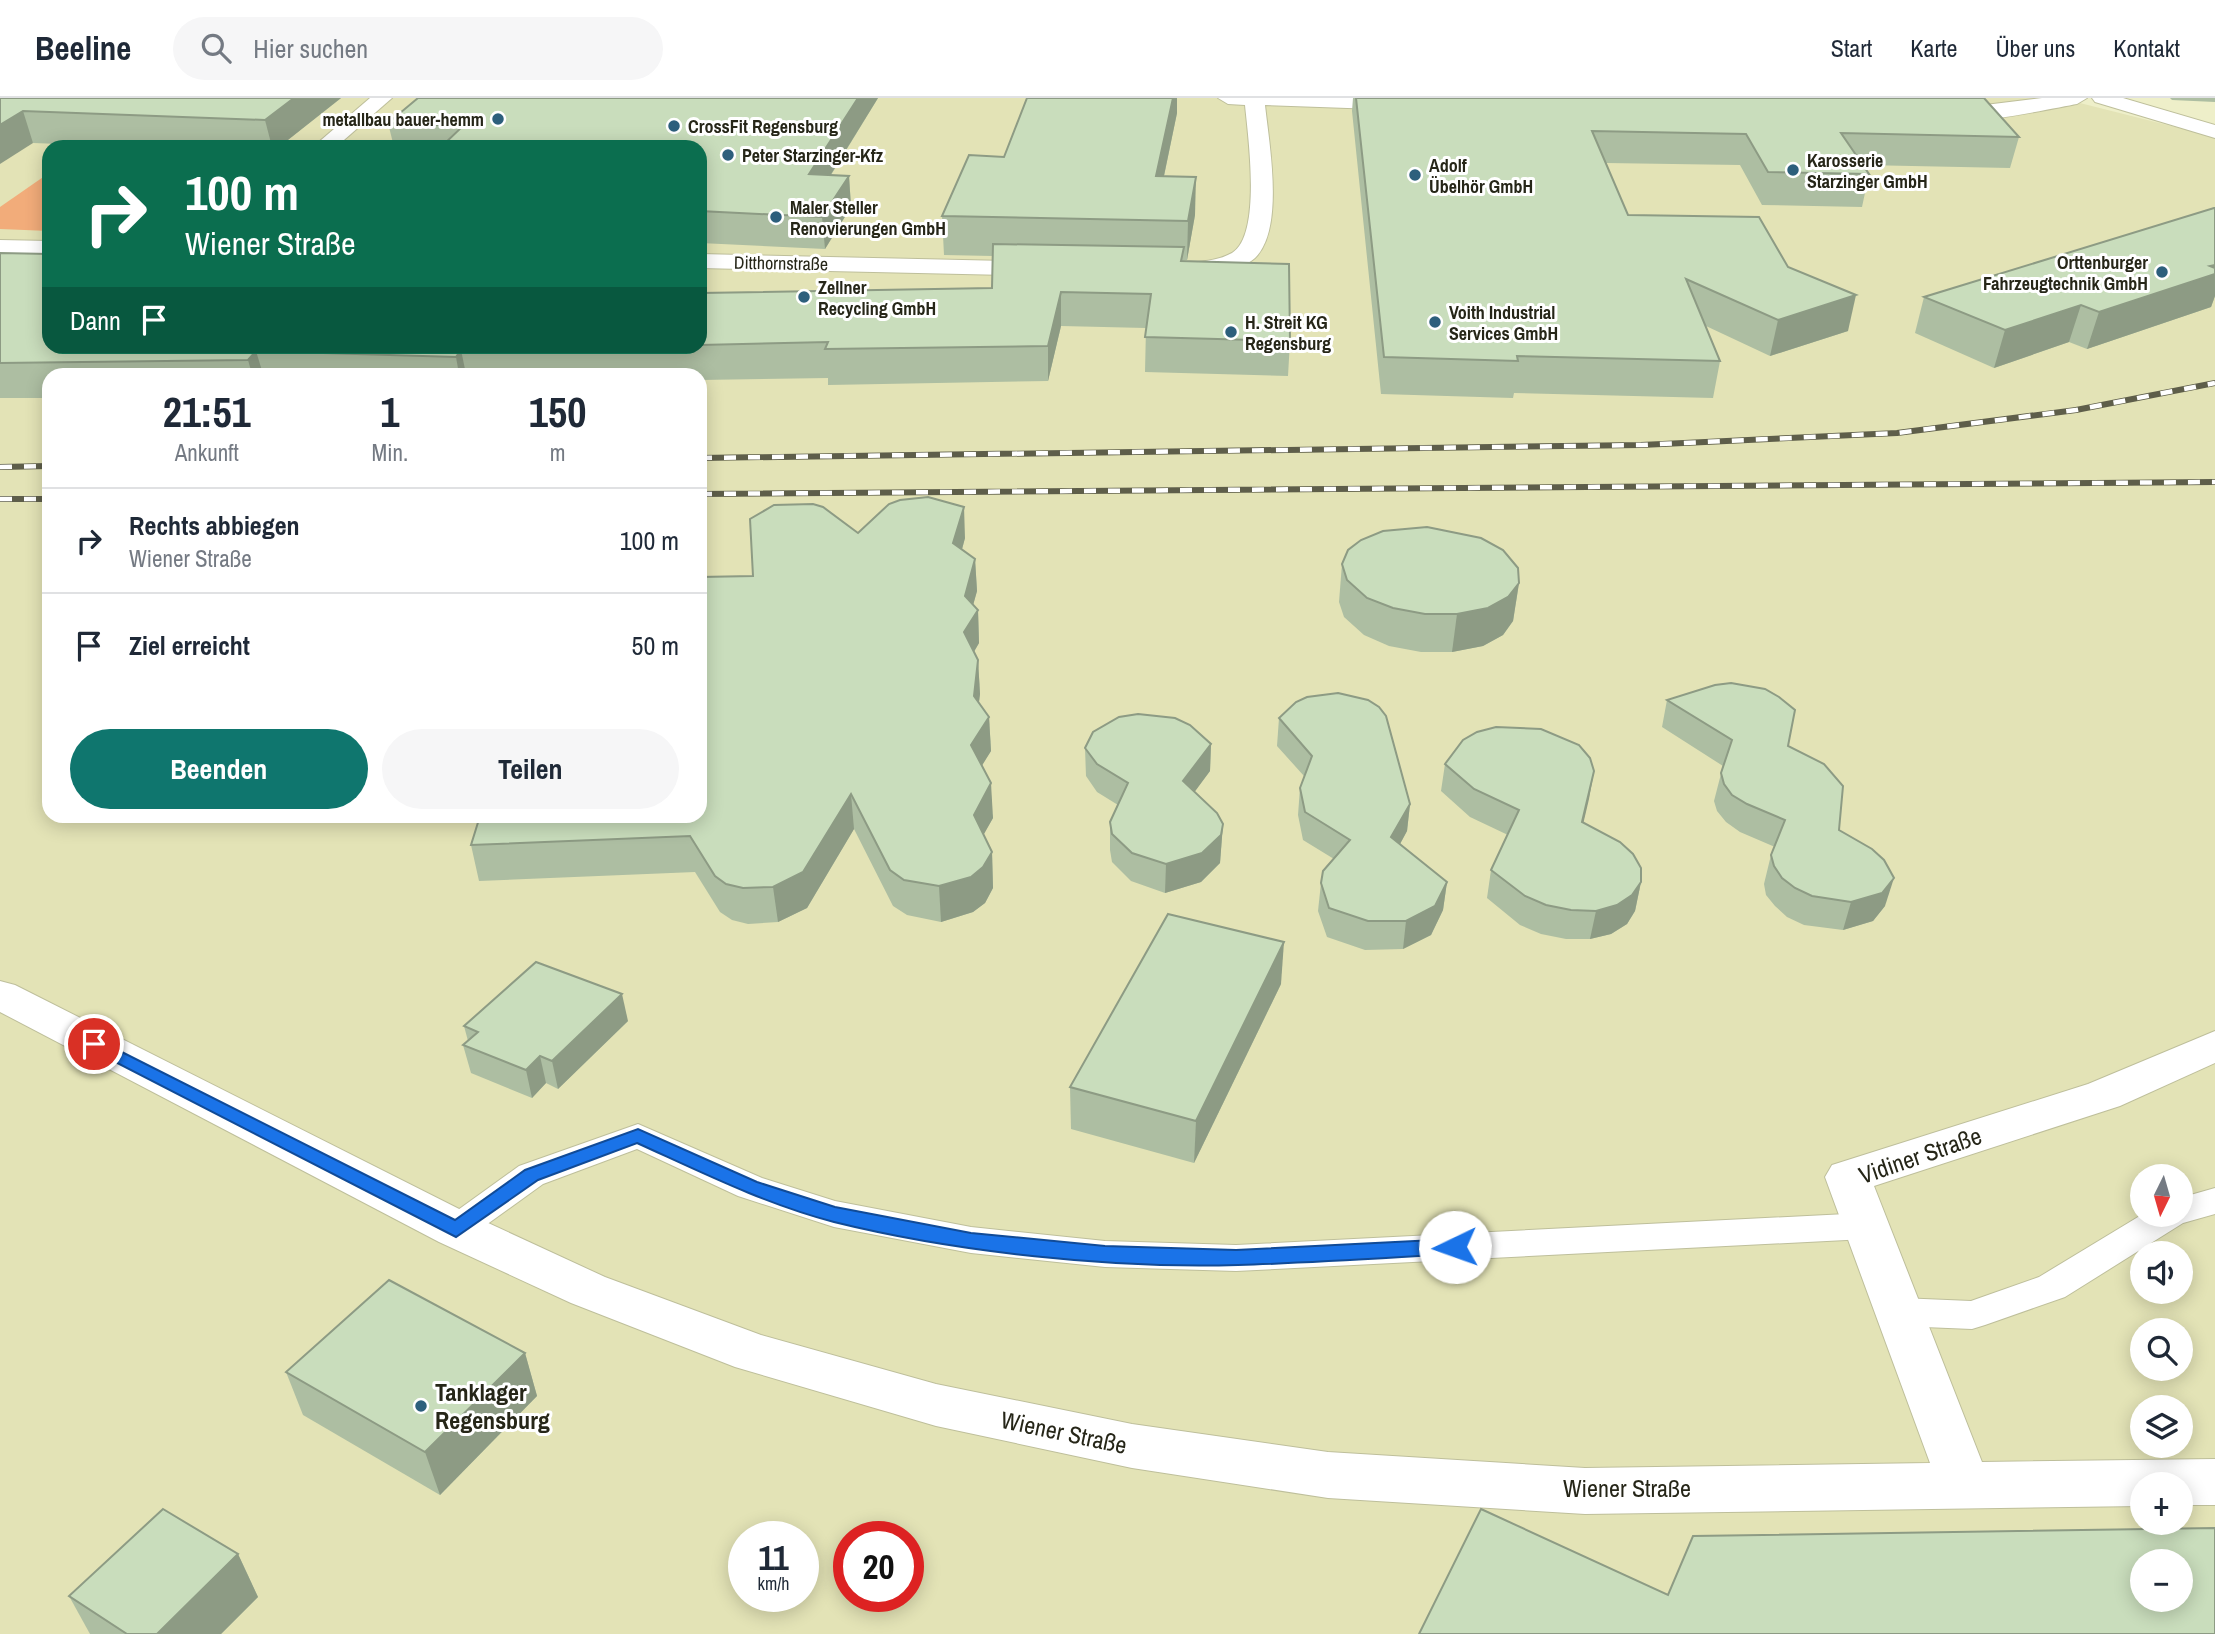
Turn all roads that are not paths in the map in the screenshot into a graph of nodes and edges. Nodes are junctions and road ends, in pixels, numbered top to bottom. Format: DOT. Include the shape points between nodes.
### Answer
graph roads {
  1 [pos="382,98"];
  2 [pos="1228,98"];
  3 [pos="2077,98"];
  4 [pos="2102,98"];
  5 [pos="1255,99"];
  6 [pos="1419,105"];
  7 [pos="1924,117"];
  8 [pos="2215,132"];
  9 [pos="331,140"];
  10 [pos="0,247"];
  11 [pos="42,248"];
  12 [pos="707,261"];
  13 [pos="1073,269"];
  14 [pos="1155,271"];
  15 [pos="0,995"];
  16 [pos="2215,1046"];
  17 [pos="2215,1201"];
  18 [pos="2193,1207"];
  19 [pos="1866,1226"];
  20 [pos="2150,1227"];
  21 [pos="456,1229"];
  22 [pos="1900,1312"];
  23 [pos="2215,1482"];
  24 [pos="1964,1483"];
  1 -- 9 [label="street"];
  2 -- 5 [label="street"];
  3 -- 7 [label="street" via="1995,112"];
  4 -- 8 [label="street"];
  5 -- 6 [label="street"];
  5 -- 14 [label="street" via="1261,194 1257,242 1248,253 1225,263"];
  10 -- 11 [label="street"];
  12 -- 13 [label="street, Ditthornstraße"];
  15 -- 21 [label="street, Wiener Straße"];
  16 -- 19 [label="street, Vidiner Straße" via="2104,1095 1848,1177"];
  17 -- 18 [label="lane"];
  19 -- 21 [label="lane" via="1236,1258 1105,1254 971,1240 834,1214 750,1187 638,1136 531,1175"];
  19 -- 22 [label="street, Vidiner Straße"];
  20 -- 22 [label="lane" via="2052,1287 1972,1314"];
  21 -- 24 [label="street, Wiener Straße" via="588,1290 753,1353 936,1405 1132,1446 1328,1475 1584,1491"];
  22 -- 24 [label="street, Vidiner Straße"];
  23 -- 24 [label="street, Wiener Straße"];
}
